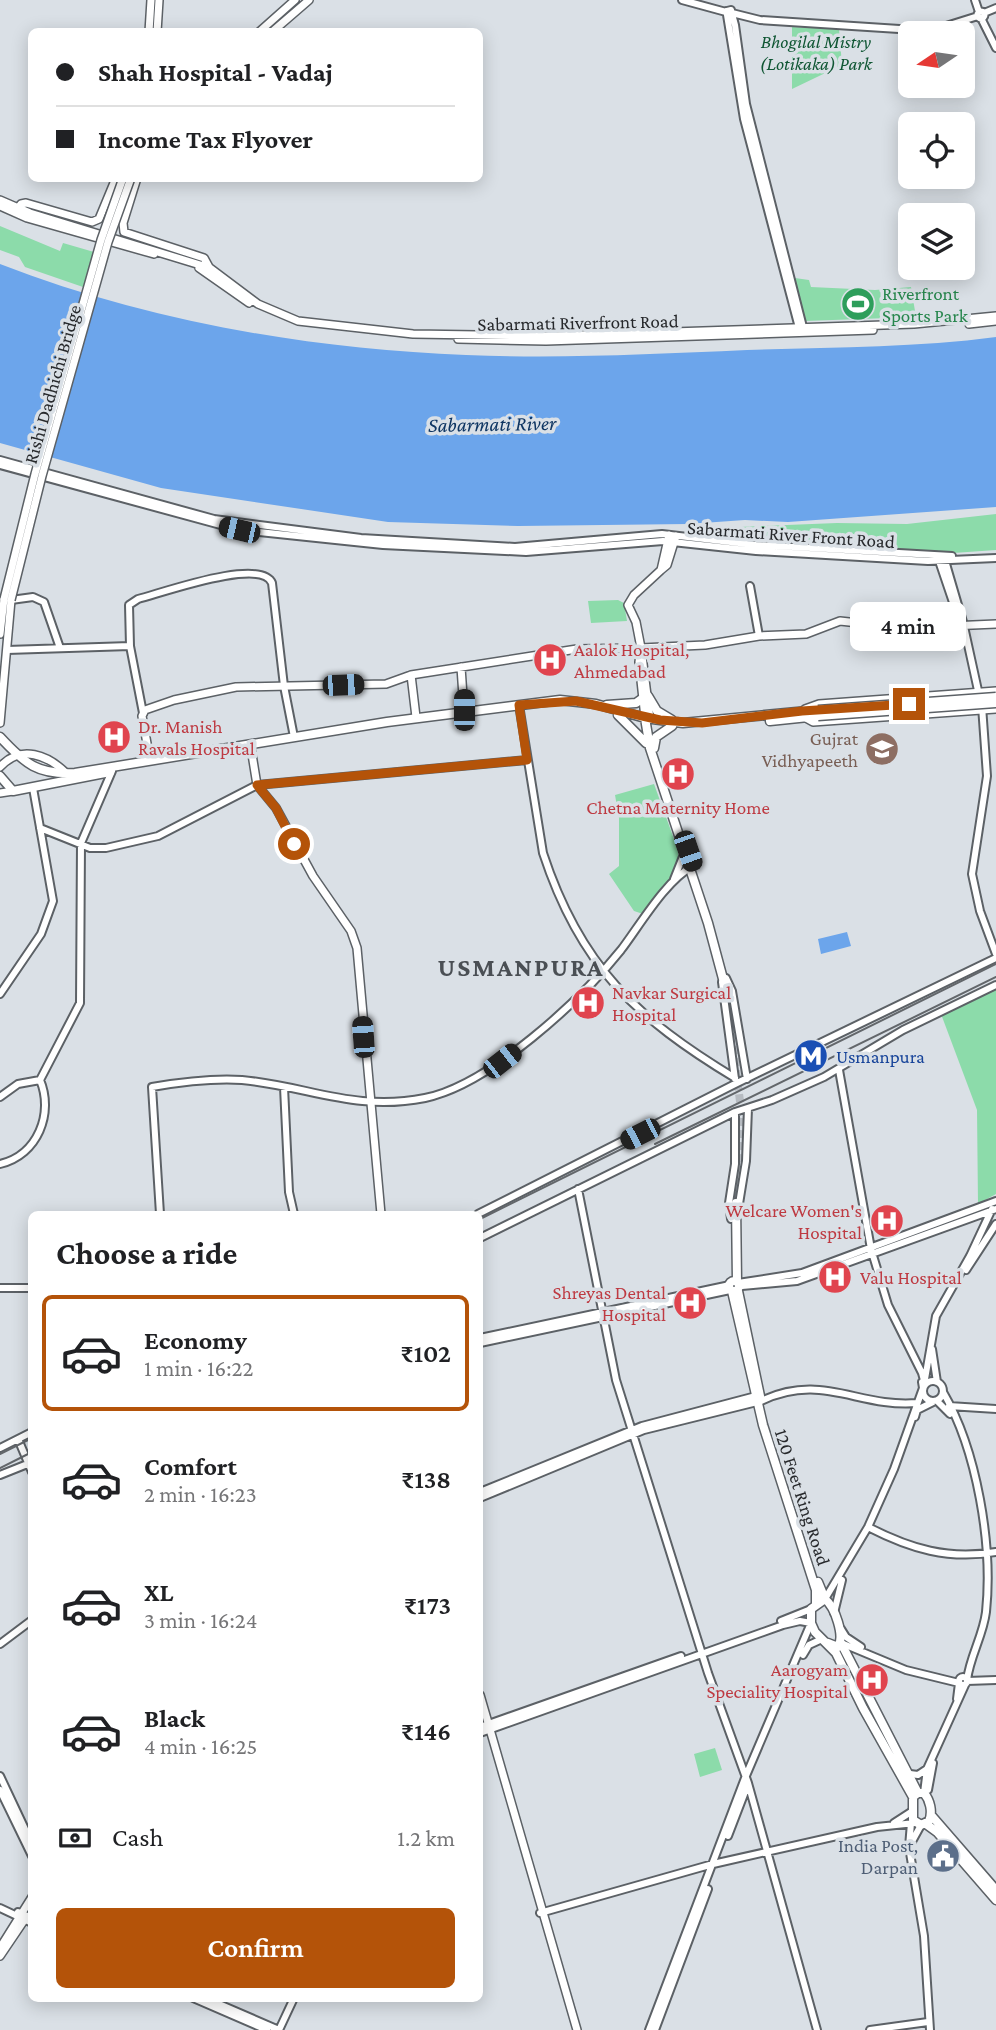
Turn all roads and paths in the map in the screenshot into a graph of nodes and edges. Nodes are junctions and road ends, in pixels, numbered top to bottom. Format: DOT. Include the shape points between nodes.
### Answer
graph roads {
  1 [pos="151,0"];
  2 [pos="159,0"];
  3 [pos="295,0"];
  4 [pos="309,0"];
  5 [pos="682,0"];
  6 [pos="732,0"];
  7 [pos="977,0"];
  8 [pos="155,13"];
  9 [pos="730,13"];
  10 [pos="986,13"];
  11 [pos="150,28"];
  12 [pos="157,28"];
  13 [pos="264,28"];
  14 [pos="277,28"];
  15 [pos="996,41"];
  16 [pos="996,48"];
  17 [pos="114,182"];
  18 [pos="122,182"];
  19 [pos="130,182"];
  20 [pos="136,182"];
  21 [pos="0,201"];
  22 [pos="0,206"];
  23 [pos="15,210"];
  24 [pos="209,270"];
  25 [pos="996,319"];
  26 [pos="802,330"];
  27 [pos="0,463"];
  28 [pos="672,538"];
  29 [pos="390,543"];
  30 [pos="996,556"];
  31 [pos="941,559"];
  32 [pos="750,586"];
  33 [pos="8,599"];
  34 [pos="996,624"];
  35 [pos="963,628"];
  36 [pos="0,634"];
  37 [pos="759,636"];
  38 [pos="130,646"];
  39 [pos="60,648"];
  40 [pos="6,650"];
  41 [pos="641,652"];
  42 [pos="461,667"];
  43 [pos="411,675"];
  44 [pos="284,686"];
  45 [pos="996,691"];
  46 [pos="979,693"];
  47 [pos="645,697"];
  48 [pos="996,697"];
  49 [pos="996,703"];
  50 [pos="600,706"];
  51 [pos="519,707"];
  52 [pos="996,709"];
  53 [pos="464,710"];
  54 [pos="983,710"];
  55 [pos="143,713"];
  56 [pos="818,713"];
  57 [pos="803,714"];
  58 [pos="618,715"];
  59 [pos="416,717"];
  60 [pos="647,720"];
  61 [pos="0,723"];
  62 [pos="674,724"];
  63 [pos="0,737"];
  64 [pos="294,737"];
  65 [pos="251,748"];
  66 [pos="652,748"];
  67 [pos="17,755"];
  68 [pos="150,760"];
  69 [pos="527,760"];
  70 [pos="0,766"];
  71 [pos="112,771"];
  72 [pos="67,774"];
  73 [pos="0,776"];
  74 [pos="257,785"];
  75 [pos="33,788"];
  76 [pos="13,791"];
  77 [pos="0,793"];
  78 [pos="40,828"];
  79 [pos="81,843"];
  80 [pos="686,852"];
  81 [pos="691,867"];
  82 [pos="672,884"];
  83 [pos="996,956"];
  84 [pos="601,971"];
  85 [pos="724,978"];
  86 [pos="996,985"];
  87 [pos="727,990"];
  88 [pos="0,994"];
  89 [pos="839,1070"];
  90 [pos="747,1079"];
  91 [pos="40,1080"];
  92 [pos="735,1081"];
  93 [pos="284,1087"];
  94 [pos="0,1097"];
  95 [pos="369,1104"];
  96 [pos="748,1108"];
  97 [pos="735,1112"];
  98 [pos="0,1164"];
  99 [pos="578,1189"];
  100 [pos="994,1206"];
  101 [pos="160,1211"];
  102 [pos="293,1211"];
  103 [pos="381,1211"];
  104 [pos="483,1211"];
  105 [pos="734,1212"];
  106 [pos="983,1214"];
  107 [pos="987,1223"];
  108 [pos="996,1224"];
  109 [pos="483,1236"];
  110 [pos="873,1252"];
  111 [pos="734,1286"];
  112 [pos="0,1288"];
  113 [pos="28,1288"];
  114 [pos="602,1315"];
  115 [pos="483,1339"];
  116 [pos="937,1382"];
  117 [pos="924,1386"];
  118 [pos="943,1392"];
  119 [pos="759,1398"];
  120 [pos="917,1400"];
  121 [pos="933,1402"];
  122 [pos="949,1406"];
  123 [pos="996,1409"];
  124 [pos="632,1432"];
  125 [pos="28,1434"];
  126 [pos="18,1439"];
  127 [pos="0,1448"];
  128 [pos="28,1459"];
  129 [pos="28,1464"];
  130 [pos="0,1475"];
  131 [pos="483,1491"];
  132 [pos="483,1497"];
  133 [pos="870,1528"];
  134 [pos="996,1552"];
  135 [pos="984,1554"];
  136 [pos="825,1599"];
  137 [pos="814,1606"];
  138 [pos="835,1618"];
  139 [pos="28,1623"];
  140 [pos="811,1623"];
  141 [pos="749,1635"];
  142 [pos="825,1641"];
  143 [pos="0,1643"];
  144 [pos="841,1643"];
  145 [pos="858,1649"];
  146 [pos="702,1651"];
  147 [pos="846,1656"];
  148 [pos="996,1680"];
  149 [pos="963,1681"];
  150 [pos="484,1728"];
  151 [pos="933,1757"];
  152 [pos="927,1769"];
  153 [pos="910,1774"];
  154 [pos="0,1776"];
  155 [pos="747,1781"];
  156 [pos="0,1790"];
  157 [pos="921,1795"];
  158 [pos="911,1812"];
  159 [pos="931,1815"];
  160 [pos="893,1824"];
  161 [pos="920,1826"];
  162 [pos="28,1836"];
  163 [pos="909,1847"];
  164 [pos="28,1848"];
  165 [pos="768,1852"];
  166 [pos="715,1864"];
  167 [pos="996,1890"];
  168 [pos="996,1900"];
  169 [pos="0,1906"];
  170 [pos="542,1913"];
  171 [pos="26,1918"];
  172 [pos="0,1948"];
  173 [pos="0,1956"];
  174 [pos="202,2002"];
  175 [pos="214,2002"];
  176 [pos="292,2002"];
  177 [pos="567,2002"];
  178 [pos="928,2022"];
  179 [pos="267,2030"];
  180 [pos="279,2030"];
  181 [pos="575,2030"];
  182 [pos="649,2030"];
  183 [pos="655,2030"];
  184 [pos="817,2030"];
  185 [pos="870,2030"];
  186 [pos="930,2030"];
  1 -- 8 [label="main road"];
  2 -- 8 [label="main road"];
  3 -- 13 [label="main road"];
  4 -- 14 [label="main road"];
  5 -- 9 [label="street"];
  6 -- 9 [label="street"];
  7 -- 10 [label="street"];
  8 -- 11 [label="main road"];
  8 -- 12 [label="main road"];
  9 -- 10 [label="street" via="779,22 930,31"];
  9 -- 26 [label="street" via="744,119"];
  10 -- 15 [label="street"];
  10 -- 16 [label="street"];
  17 -- 23 [label="main road" via="103,212 92,222 26,203"];
  18 -- 33 [label="main road, Rishi Dadhichi Bridge, bridge" via="42,448"];
  19 -- 33 [label="main road, Rishi Dadhichi Bridge, bridge" via="108,242"];
  20 -- 24 [label="main road" via="124,232 204,258"];
  21 -- 23 [label="main road"];
  22 -- 23 [label="main road"];
  23 -- 24 [label="main road, Sabarmati Riverfront Road"];
  24 -- 26 [label="main road, Sabarmati Riverfront Road" via="256,308 287,322 413,338 547,341"];
  25 -- 26 [label="main road, Sabarmati Riverfront Road"];
  27 -- 29 [label="street" via="214,519"];
  27 -- 29 [label="street" via="239,530"];
  28 -- 29 [label="street" via="526,552"];
  28 -- 31 [label="street"];
  28 -- 41 [label="main road, Sabarmati River Front Road" via="667,565 628,605"];
  30 -- 31 [label="street"];
  30 -- 31 [label="street"];
  31 -- 35 [label="street"];
  32 -- 37 [label="street"];
  33 -- 36 [label="main road"];
  33 -- 39 [label="street" via="33,597 44,602"];
  33 -- 40 [label="main road"];
  34 -- 35 [label="main road"];
  35 -- 37 [label="main road" via="897,628 840,621 806,634"];
  35 -- 46 [label="street"];
  37 -- 41 [label="main road"];
  38 -- 39 [label="street"];
  38 -- 44 [label="street" via="128,611 133,601 240,573 261,573 272,583"];
  38 -- 55 [label="street"];
  39 -- 40 [label="street"];
  40 -- 61 [label="main road"];
  41 -- 42 [label="main road" via="577,649"];
  41 -- 47 [label="main road"];
  42 -- 43 [label="main road"];
  42 -- 53 [label="main road"];
  43 -- 44 [label="main road" via="386,684"];
  43 -- 59 [label="main road"];
  44 -- 55 [label="main road" via="220,690"];
  44 -- 64 [label="street"];
  45 -- 46 [label="main road"];
  46 -- 54 [label="street"];
  46 -- 57 [label="main road" via="819,704"];
  47 -- 50 [label="main road" via="636,703"];
  47 -- 60 [label="main road"];
  47 -- 62 [label="main road"];
  48 -- 56 [label="main road, bridge"];
  49 -- 56 [label="main road, bridge"];
  50 -- 51 [label="main road" via="576,701"];
  50 -- 60 [label="main road"];
  51 -- 53 [label="main road"];
  51 -- 58 [label="main road" via="575,705"];
  51 -- 65 [label="main road"];
  51 -- 69 [label="street"];
  52 -- 54 [label="main road"];
  53 -- 59 [label="main road"];
  54 -- 57 [label="main road" via="813,722"];
  54 -- 83 [label="street" via="987,776 972,874"];
  55 -- 68 [label="main road"];
  56 -- 57 [label="main road"];
  57 -- 62 [label="main road"];
  58 -- 60 [label="main road"];
  58 -- 66 [label="main road"];
  59 -- 64 [label="main road"];
  60 -- 62 [label="main road"];
  60 -- 66 [label="main road"];
  62 -- 66 [label="main road" via="656,737"];
  63 -- 67 [label="main road"];
  64 -- 68 [label="main road"];
  65 -- 71 [label="main road"];
  65 -- 74 [label="main road"];
  66 -- 80 [label="main road"];
  67 -- 70 [label="main road"];
  67 -- 72 [label="main road" via="40,771"];
  67 -- 72 [label="main road" via="38,754 56,762"];
  68 -- 72 [label="main road"];
  69 -- 74 [label="street"];
  69 -- 84 [label="street" via="550,875"];
  71 -- 75 [label="main road"];
  71 -- 79 [label="street"];
  73 -- 76 [label="main road"];
  74 -- 79 [label="street" via="158,836 106,848"];
  74 -- 95 [label="main road" via="276,808 357,948"];
  75 -- 76 [label="main road"];
  75 -- 78 [label="street"];
  76 -- 77 [label="main road"];
  78 -- 79 [label="street"];
  78 -- 88 [label="street" via="53,901 41,934"];
  79 -- 91 [label="street" via="80,1003"];
  80 -- 81 [label="main road"];
  80 -- 82 [label="street"];
  81 -- 82 [label="street"];
  81 -- 85 [label="main road"];
  82 -- 84 [label="street"];
  83 -- 90 [label="street"];
  84 -- 92 [label="street" via="663,1032"];
  84 -- 95 [label="street" via="528,1041 485,1074 439,1095"];
  85 -- 87 [label="main road"];
  85 -- 90 [label="street" via="732,991"];
  85 -- 92 [label="street" via="721,985"];
  86 -- 89 [label="street" via="903,1030"];
  89 -- 96 [label="street"];
  89 -- 110 [label="street"];
  90 -- 92 [label="street"];
  91 -- 94 [label="street" via="18,1084"];
  91 -- 98 [label="street" via="46,1105 38,1138"];
  92 -- 104 [label="street"];
  93 -- 95 [label="street"];
  93 -- 101 [label="street" via="240,1080 152,1087"];
  93 -- 102 [label="street"];
  95 -- 103 [label="main road"];
  96 -- 97 [label="street"];
  96 -- 105 [label="street" via="743,1187"];
  97 -- 99 [label="street"];
  97 -- 105 [label="street" via="729,1203"];
  99 -- 109 [label="street"];
  99 -- 114 [label="street"];
  100 -- 106 [label="street"];
  100 -- 107 [label="street"];
  100 -- 110 [label="street"];
  105 -- 111 [label="main road, 120 Feet Ring Road"];
  106 -- 107 [label="street"];
  106 -- 110 [label="street"];
  107 -- 117 [label="street" via="936,1316"];
  108 -- 116 [label="street" via="936,1324 932,1356"];
  110 -- 111 [label="street" via="802,1273"];
  110 -- 117 [label="street" via="888,1305 918,1363"];
  111 -- 114 [label="street"];
  111 -- 119 [label="main road, 120 Feet Ring Road"];
  112 -- 113 [label="street"];
  114 -- 115 [label="street"];
  114 -- 124 [label="street"];
  116 -- 117 [label="street"];
  116 -- 118 [label="street"];
  117 -- 120 [label="street"];
  117 -- 121 [label="street" via="924,1395"];
  118 -- 121 [label="street"];
  118 -- 122 [label="street"];
  119 -- 120 [label="street" via="820,1388 890,1404"];
  119 -- 124 [label="street"];
  119 -- 136 [label="main road, 120 Feet Ring Road"];
  119 -- 137 [label="main road, 120 Feet Ring Road" via="816,1590"];
  120 -- 121 [label="street"];
  120 -- 133 [label="street"];
  121 -- 122 [label="street"];
  121 -- 133 [label="street" via="917,1410 898,1471"];
  122 -- 123 [label="street"];
  122 -- 135 [label="street" via="975,1475"];
  124 -- 131 [label="street"];
  124 -- 132 [label="street"];
  124 -- 146 [label="street"];
  125 -- 126 [label="street"];
  126 -- 127 [label="street"];
  126 -- 128 [label="street"];
  129 -- 130 [label="street"];
  133 -- 135 [label="street" via="928,1553"];
  133 -- 136 [label="street"];
  133 -- 138 [label="street" via="839,1586"];
  134 -- 135 [label="street"];
  135 -- 149 [label="street" via="986,1612"];
  136 -- 137 [label="main road"];
  136 -- 138 [label="main road, 120 Feet Ring Road"];
  137 -- 140 [label="main road, 120 Feet Ring Road"];
  137 -- 141 [label="street"];
  138 -- 144 [label="main road, 120 Feet Ring Road"];
  138 -- 149 [label="street" via="846,1637 859,1646 907,1667"];
  139 -- 143 [label="street"];
  140 -- 141 [label="street" via="800,1621"];
  140 -- 142 [label="main road"];
  140 -- 155 [label="street"];
  141 -- 146 [label="street"];
  142 -- 144 [label="main road" via="838,1647"];
  142 -- 155 [label="street" via="809,1645 803,1655"];
  142 -- 157 [label="main road"];
  144 -- 145 [label="street"];
  144 -- 147 [label="main road"];
  145 -- 147 [label="street" via="849,1650"];
  145 -- 149 [label="street" via="906,1670"];
  146 -- 150 [label="street"];
  146 -- 155 [label="street"];
  147 -- 153 [label="main road"];
  148 -- 149 [label="street"];
  149 -- 151 [label="street"];
  150 -- 170 [label="main road"];
  151 -- 152 [label="street"];
  151 -- 157 [label="street"];
  152 -- 153 [label="street"];
  152 -- 157 [label="street"];
  153 -- 157 [label="main road"];
  154 -- 162 [label="street"];
  155 -- 165 [label="street"];
  155 -- 166 [label="street"];
  156 -- 164 [label="street"];
  157 -- 158 [label="main road"];
  157 -- 159 [label="main road"];
  158 -- 160 [label="street"];
  158 -- 161 [label="main road"];
  159 -- 161 [label="main road"];
  159 -- 167 [label="main road"];
  160 -- 161 [label="street"];
  160 -- 165 [label="street"];
  161 -- 163 [label="street"];
  161 -- 163 [label="street"];
  161 -- 168 [label="main road"];
  163 -- 178 [label="street" via="924,1936"];
  165 -- 166 [label="street"];
  165 -- 184 [label="street"];
  166 -- 170 [label="street"];
  166 -- 182 [label="street"];
  166 -- 183 [label="street"];
  169 -- 171 [label="street"];
  170 -- 177 [label="main road"];
  170 -- 177 [label="main road"];
  171 -- 172 [label="main road"];
  171 -- 173 [label="main road"];
  174 -- 179 [label="street"];
  175 -- 180 [label="street"];
  176 -- 180 [label="street"];
  177 -- 181 [label="main road"];
  178 -- 185 [label="street"];
  178 -- 186 [label="street"];
}
